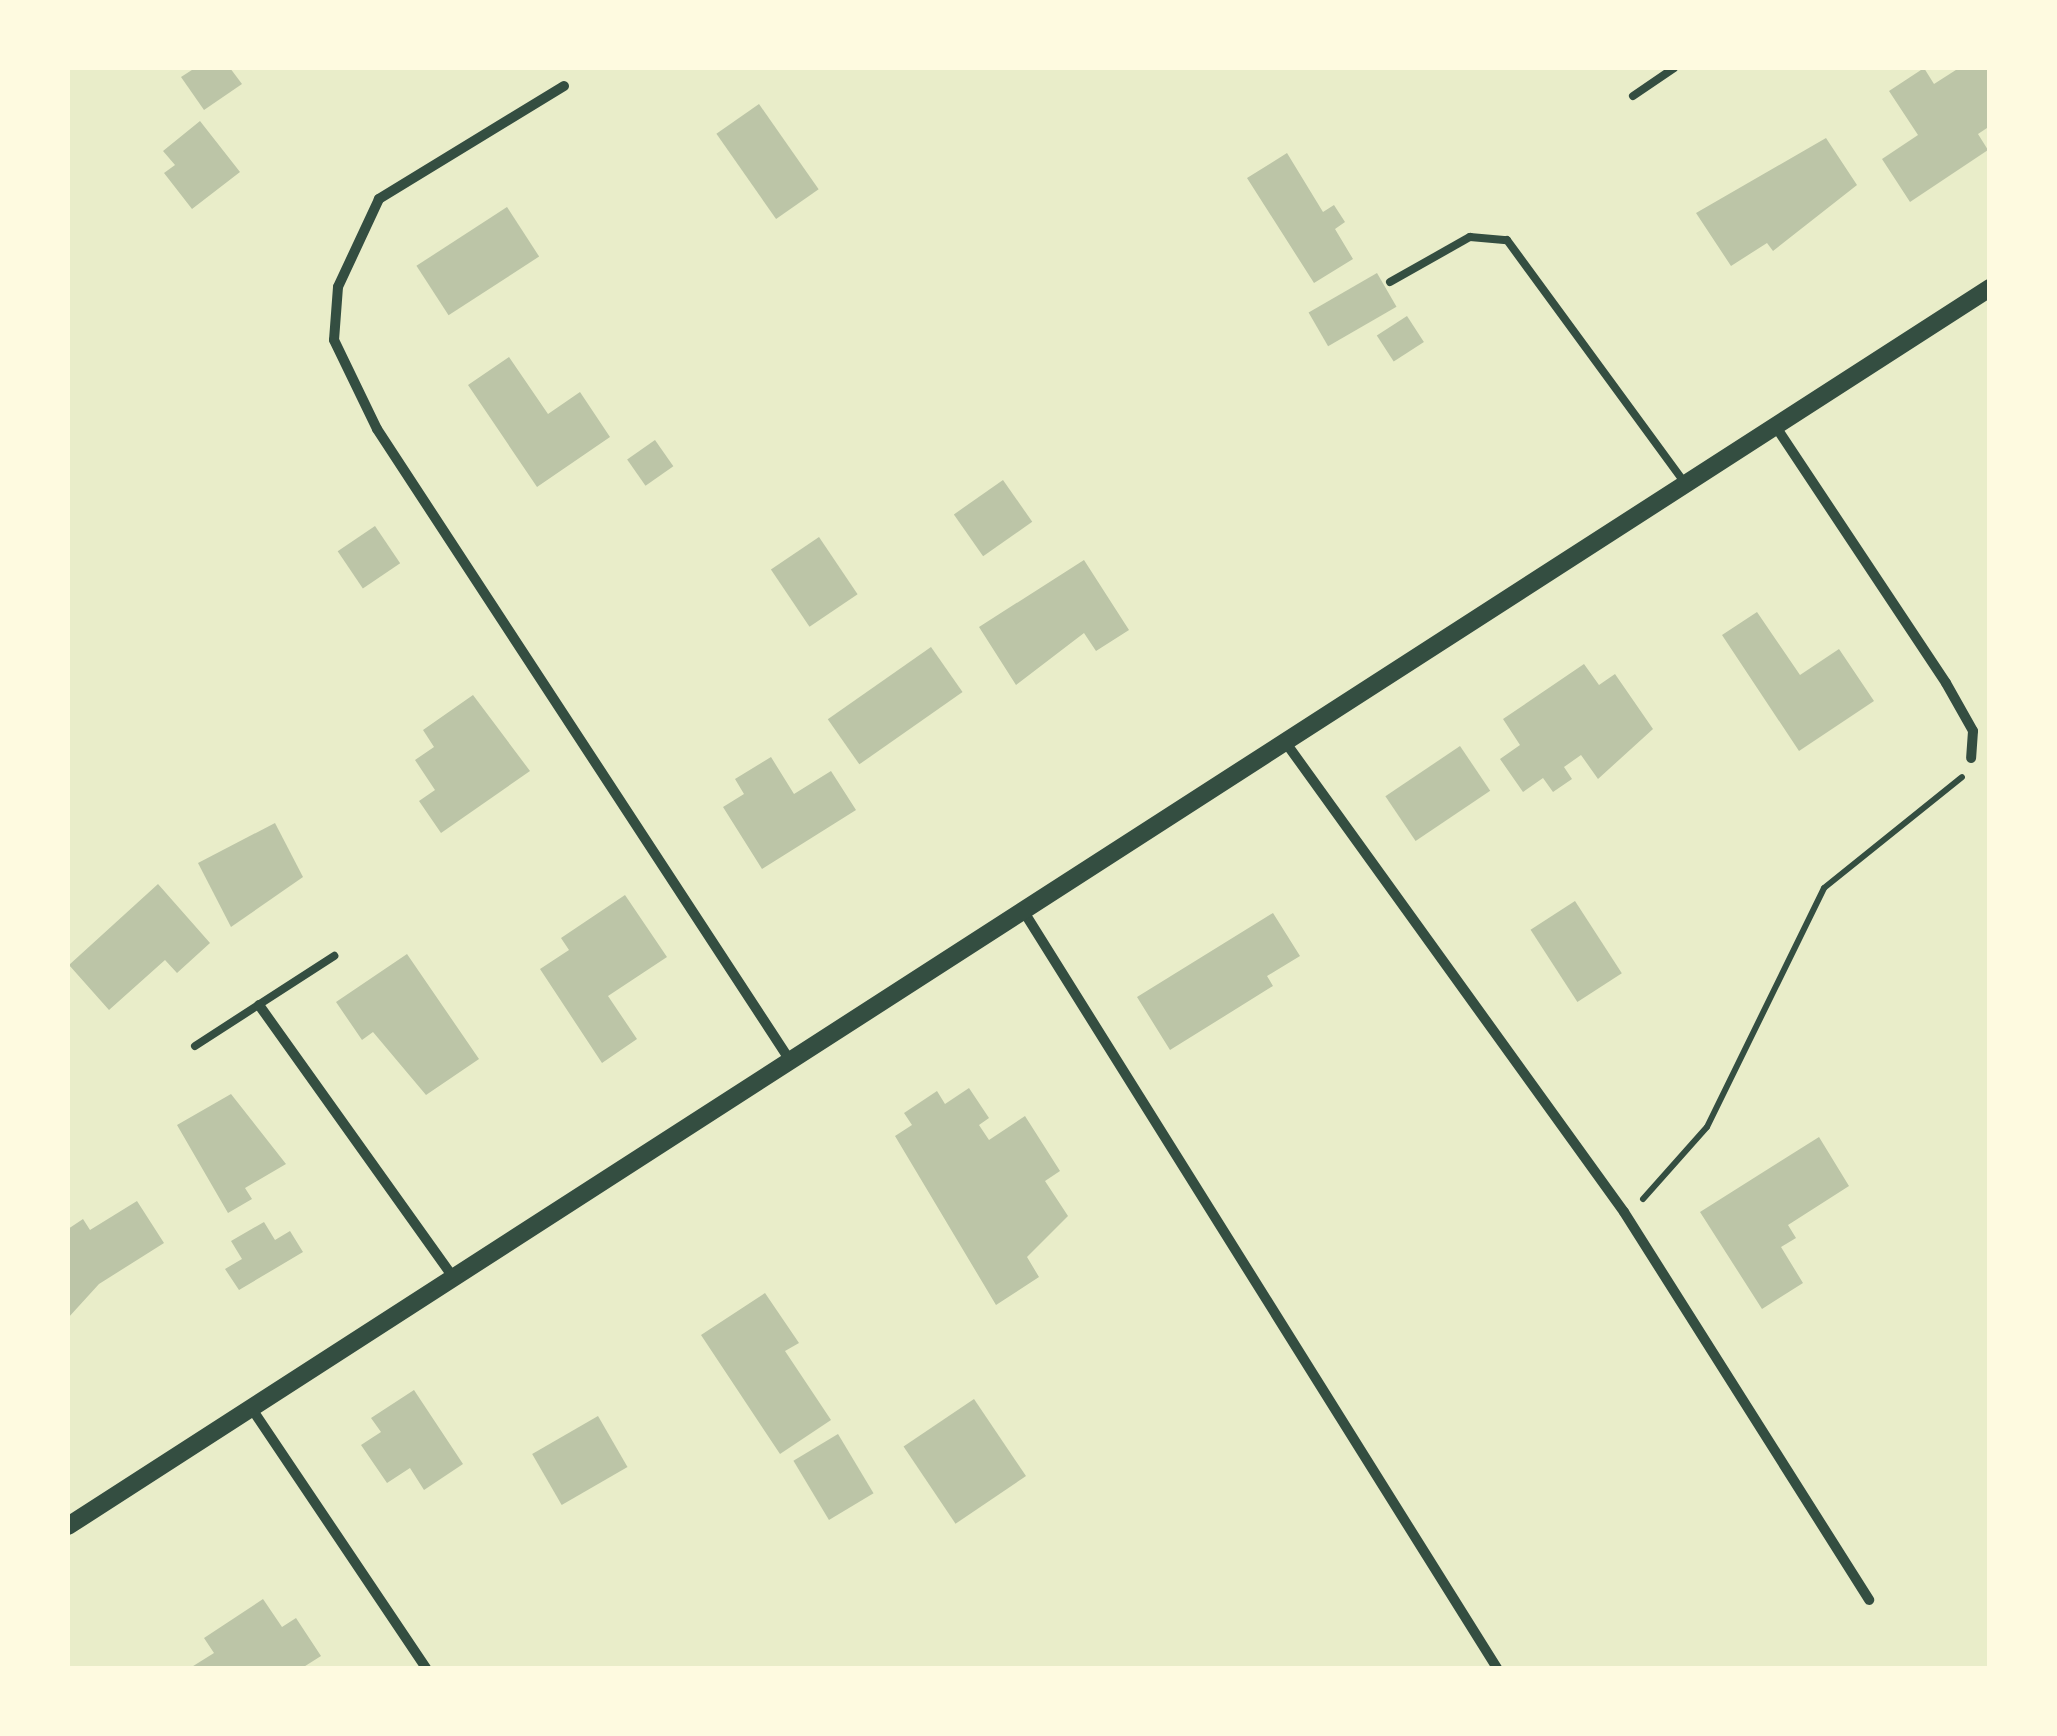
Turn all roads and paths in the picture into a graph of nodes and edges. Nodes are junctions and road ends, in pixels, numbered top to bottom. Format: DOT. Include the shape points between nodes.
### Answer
graph roads {
  1 [pos="1674,68"];
  2 [pos="564,86"];
  3 [pos="1632,96"];
  4 [pos="1390,282"];
  5 [pos="1990,288"];
  6 [pos="1776,427"];
  7 [pos="1686,485"];
  8 [pos="1286,743"];
  9 [pos="1971,758"];
  10 [pos="1024,912"];
  11 [pos="334,956"];
  12 [pos="260,1004"];
  13 [pos="195,1046"];
  14 [pos="791,1062"];
  15 [pos="1624,1212"];
  16 [pos="454,1278"];
  17 [pos="252,1410"];
  18 [pos="68,1526"];
  19 [pos="1869,1600"];
  20 [pos="426,1668"];
  21 [pos="1497,1668"];
  1 -- 3 [label="lane"];
  2 -- 14 [label="street" via="379,199 338,288 334,340 377,428"];
  4 -- 7 [label="lane" via="1470,237 1507,240"];
  5 -- 6 [label="street"];
  6 -- 7 [label="street"];
  6 -- 9 [label="street" via="1946,683 1973,731"];
  7 -- 8 [label="street"];
  8 -- 10 [label="street"];
  8 -- 15 [label="street"];
  9 -- 15 [label="path" via="1949,792 1824,888 1696,1144"];
  10 -- 14 [label="street"];
  10 -- 21 [label="street"];
  11 -- 12 [label="lane"];
  12 -- 13 [label="lane"];
  12 -- 16 [label="street"];
  14 -- 16 [label="street"];
  15 -- 19 [label="street"];
  16 -- 17 [label="street"];
  17 -- 18 [label="street"];
  17 -- 20 [label="street"];
}
